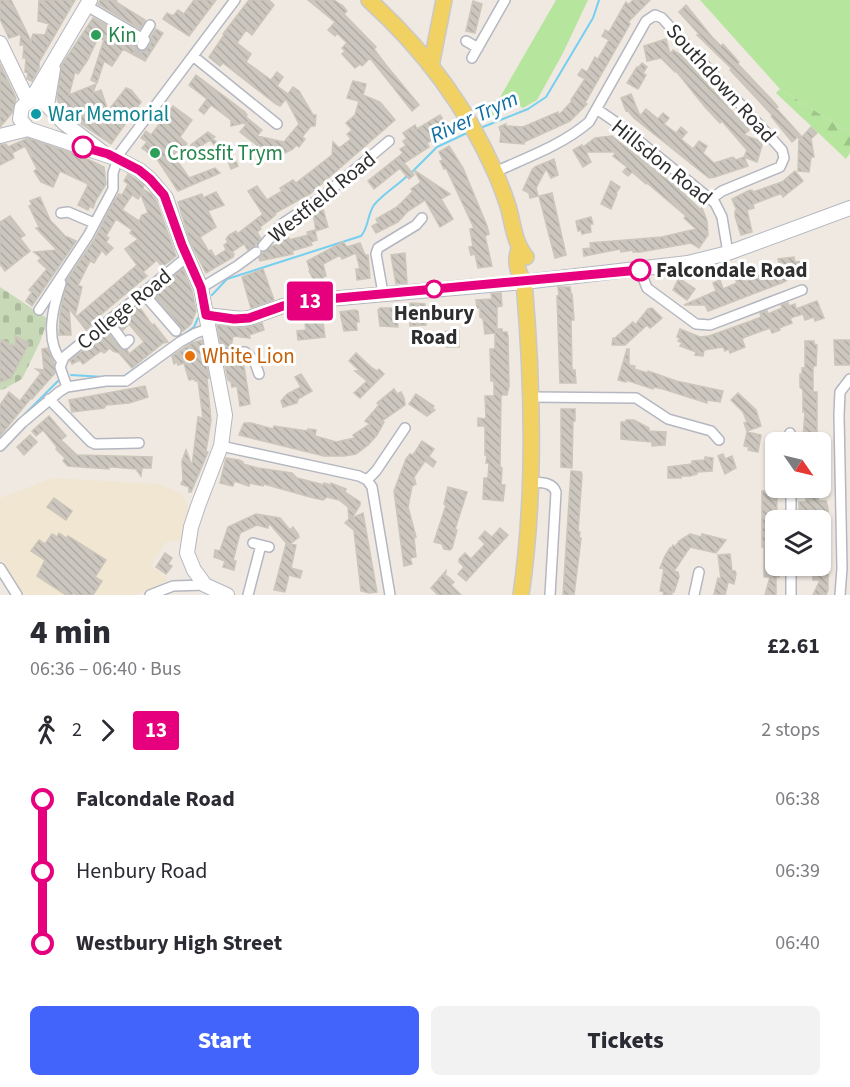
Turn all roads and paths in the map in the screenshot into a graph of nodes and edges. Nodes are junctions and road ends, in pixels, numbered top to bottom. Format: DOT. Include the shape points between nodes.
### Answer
graph roads {
  1 [pos="235,0"];
  2 [pos="367,0"];
  3 [pos="444,0"];
  4 [pos="505,0"];
  5 [pos="89,3"];
  6 [pos="150,25"];
  7 [pos="466,41"];
  8 [pos="0,43"];
  9 [pos="478,48"];
  10 [pos="58,56"];
  11 [pos="194,56"];
  12 [pos="472,58"];
  13 [pos="431,66"];
  14 [pos="30,100"];
  15 [pos="48,107"];
  16 [pos="598,110"];
  17 [pos="20,115"];
  18 [pos="278,124"];
  19 [pos="0,130"];
  20 [pos="31,130"];
  21 [pos="0,136"];
  22 [pos="389,141"];
  23 [pos="381,149"];
  24 [pos="112,156"];
  25 [pos="388,157"];
  26 [pos="495,172"];
  27 [pos="711,199"];
  28 [pos="850,208"];
  29 [pos="61,213"];
  30 [pos="94,223"];
  31 [pos="419,224"];
  32 [pos="728,253"];
  33 [pos="187,257"];
  34 [pos="640,270"];
  35 [pos="65,272"];
  36 [pos="524,282"];
  37 [pos="201,288"];
  38 [pos="802,290"];
  39 [pos="143,293"];
  40 [pos="383,293"];
  41 [pos="39,310"];
  42 [pos="206,315"];
  43 [pos="108,321"];
  44 [pos="208,329"];
  45 [pos="176,331"];
  46 [pos="129,340"];
  47 [pos="213,355"];
  48 [pos="62,362"];
  49 [pos="259,374"];
  50 [pos="850,379"];
  51 [pos="67,387"];
  52 [pos="531,397"];
  53 [pos="49,399"];
  54 [pos="723,425"];
  55 [pos="405,428"];
  56 [pos="139,443"];
  57 [pos="0,446"];
  58 [pos="221,446"];
  59 [pos="367,480"];
  60 [pos="530,482"];
  61 [pos="261,545"];
  62 [pos="0,568"];
  63 [pos="846,568"];
  64 [pos="194,570"];
  65 [pos="699,572"];
  66 [pos="791,576"];
  67 [pos="205,585"];
  68 [pos="173,586"];
  69 [pos="17,595"];
  70 [pos="151,595"];
  71 [pos="227,595"];
  72 [pos="248,595"];
  73 [pos="390,595"];
  74 [pos="521,595"];
  75 [pos="550,595"];
  76 [pos="694,595"];
  77 [pos="791,595"];
  78 [pos="840,595"];
  1 -- 11 [label="street"];
  2 -- 13 [label="main road" via="412,42"];
  3 -- 13 [label="main road"];
  4 -- 9 [label="street"];
  5 -- 6 [label="street" via="142,41"];
  5 -- 10 [label="main road"];
  7 -- 9 [label="street"];
  8 -- 14 [label="main road"];
  9 -- 12 [label="street"];
  10 -- 14 [label="main road"];
  10 -- 15 [label="main road" via="49,82"];
  11 -- 18 [label="street"];
  11 -- 24 [label="street"];
  13 -- 26 [label="main road" via="466,116"];
  14 -- 15 [label="main road" via="40,100"];
  14 -- 17 [label="main road"];
  15 -- 20 [label="main road" via="50,119 46,126"];
  15 -- 24 [label="main road" via="78,134"];
  16 -- 26 [label="street, Southdown Road" via="577,133"];
  16 -- 27 [label="street, Hillsdon Road"];
  16 -- 27 [label="street, Southdown Road" via="646,21 655,15 662,18 782,150 780,167"];
  17 -- 19 [label="main road"];
  17 -- 20 [label="main road" via="22,123"];
  20 -- 21 [label="main road"];
  20 -- 24 [label="main road"];
  22 -- 23 [label="street, Westfield Road"];
  23 -- 25 [label="street, Westfield Road"];
  23 -- 37 [label="street, Westfield Road" via="282,224 237,266"];
  24 -- 30 [label="street" via="109,166 113,189"];
  24 -- 33 [label="main road" via="145,174 164,195"];
  26 -- 36 [label="main road" via="519,249 526,256 528,275"];
  27 -- 32 [label="street, Hillsdon Road" via="722,217"];
  28 -- 32 [label="main road"];
  29 -- 30 [label="street"];
  30 -- 35 [label="street"];
  31 -- 40 [label="street" via="378,248"];
  32 -- 34 [label="main road"];
  33 -- 37 [label="main road"];
  33 -- 39 [label="street, College Road"];
  34 -- 36 [label="main road"];
  34 -- 38 [label="street" via="642,280 652,292 696,324 704,325"];
  35 -- 41 [label="street"];
  35 -- 48 [label="street" via="51,320 54,347"];
  36 -- 40 [label="main road"];
  36 -- 52 [label="main road"];
  37 -- 42 [label="main road"];
  39 -- 43 [label="street, College Road"];
  39 -- 45 [label="street"];
  40 -- 42 [label="main road" via="294,304 249,318"];
  42 -- 44 [label="main road"];
  43 -- 46 [label="street" via="125,344"];
  43 -- 48 [label="street, College Road"];
  44 -- 47 [label="main road"];
  44 -- 51 [label="street" via="180,342 126,381"];
  47 -- 49 [label="street" via="245,352 254,360"];
  47 -- 58 [label="main road" via="225,415"];
  48 -- 51 [label="street"];
  50 -- 63 [label="street" via="840,392 839,415"];
  51 -- 53 [label="street"];
  52 -- 54 [label="street" via="636,399 668,419 717,437"];
  52 -- 60 [label="main road"];
  53 -- 56 [label="street" via="95,444"];
  53 -- 57 [label="street"];
  55 -- 59 [label="street"];
  58 -- 59 [label="street"];
  58 -- 64 [label="main road" via="191,527 187,553"];
  59 -- 73 [label="street" via="372,487"];
  60 -- 74 [label="main road"];
  60 -- 75 [label="street" via="550,484 556,492"];
  61 -- 72 [label="street"];
  62 -- 69 [label="street"];
  63 -- 78 [label="street"];
  64 -- 67 [label="main road"];
  64 -- 68 [label="street"];
  65 -- 76 [label="street"];
  66 -- 77 [label="street"];
  67 -- 68 [label="street"];
  67 -- 71 [label="main road"];
  68 -- 70 [label="street"];
}
